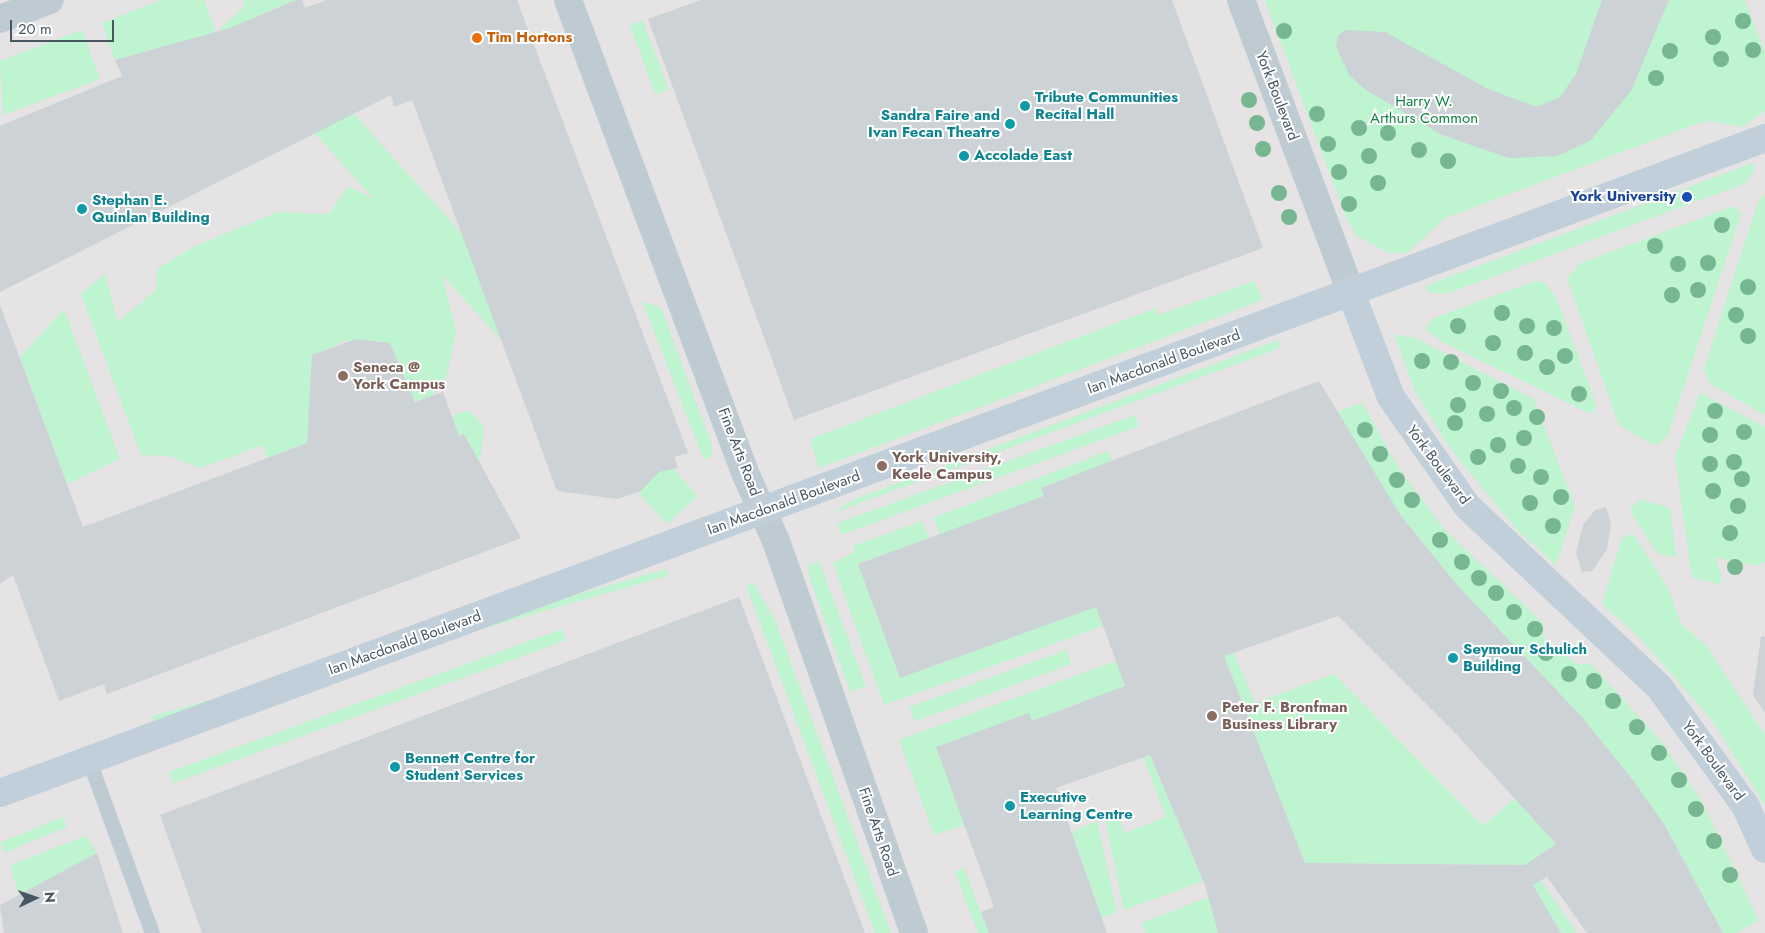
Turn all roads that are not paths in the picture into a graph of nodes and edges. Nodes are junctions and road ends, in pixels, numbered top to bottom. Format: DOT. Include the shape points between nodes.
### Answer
graph roads {
  1 [pos="50,0"];
  2 [pos="568,0"];
  3 [pos="1241,0"];
  4 [pos="0,19"];
  5 [pos="1765,138"];
  6 [pos="1351,293"];
  7 [pos="763,512"];
  8 [pos="89,761"];
  9 [pos="0,793"];
  10 [pos="1765,849"];
  11 [pos="152,933"];
  12 [pos="914,933"];
  1 -- 4 [label="street"];
  2 -- 7 [label="street, Fine Arts Road"];
  3 -- 6 [label="street, York Boulevard"];
  5 -- 6 [label="street, Ian Macdonald Boulevard"];
  6 -- 7 [label="street, Ian Macdonald Boulevard"];
  6 -- 10 [label="street, York Boulevard" via="1391,397 1467,506 1660,688 1746,807"];
  7 -- 8 [label="street, Ian Macdonald Boulevard"];
  7 -- 12 [label="street, Fine Arts Road"];
  8 -- 9 [label="street, Ian Macdonald Boulevard"];
  8 -- 11 [label="lane"];
}
